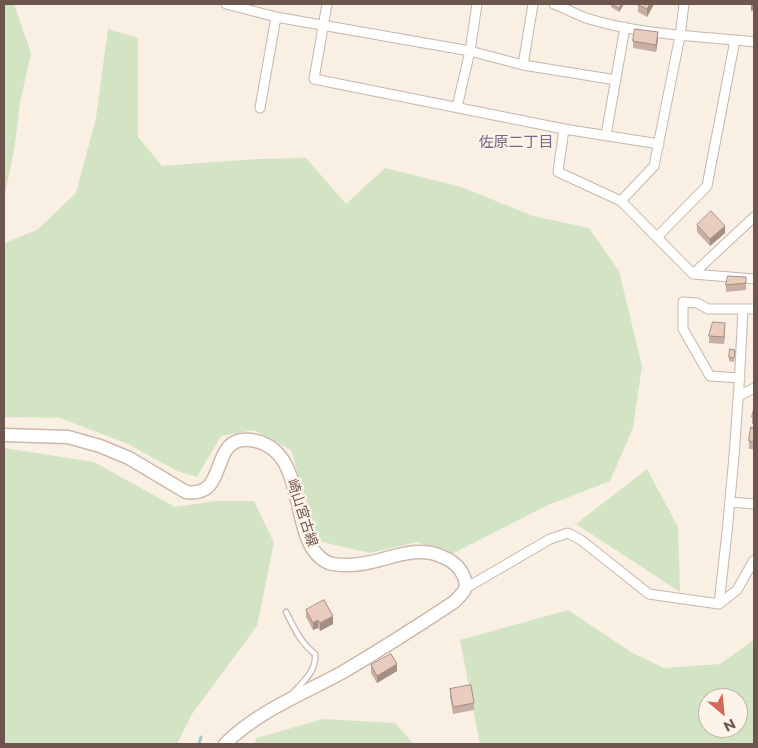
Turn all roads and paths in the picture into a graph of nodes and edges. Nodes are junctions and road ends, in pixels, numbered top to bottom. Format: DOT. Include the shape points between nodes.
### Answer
graph roads {
  1 [pos="226,4"];
  2 [pos="326,4"];
  3 [pos="477,4"];
  4 [pos="533,4"];
  5 [pos="554,4"];
  6 [pos="684,4"];
  7 [pos="276,17"];
  8 [pos="323,25"];
  9 [pos="625,27"];
  10 [pos="680,36"];
  11 [pos="735,40"];
  12 [pos="754,42"];
  13 [pos="470,51"];
  14 [pos="523,65"];
  15 [pos="616,80"];
  16 [pos="458,107"];
  17 [pos="260,108"];
  18 [pos="564,129"];
  19 [pos="606,135"];
  20 [pos="659,144"];
  21 [pos="621,201"];
  22 [pos="754,218"];
  23 [pos="657,237"];
  24 [pos="693,274"];
  25 [pos="754,279"];
  26 [pos="743,309"];
  27 [pos="754,309"];
  28 [pos="740,378"];
  29 [pos="754,388"];
  30 [pos="739,396"];
  31 [pos="4,435"];
  32 [pos="731,502"];
  33 [pos="754,504"];
  34 [pos="754,560"];
  35 [pos="466,588"];
  36 [pos="719,604"];
  37 [pos="286,612"];
  38 [pos="283,703"];
  39 [pos="225,744"];
  1 -- 7 [label="street"];
  2 -- 8 [label="street"];
  3 -- 13 [label="street"];
  4 -- 14 [label="street"];
  5 -- 9 [label="street" via="586,18"];
  6 -- 10 [label="street"];
  7 -- 8 [label="street"];
  7 -- 17 [label="street"];
  8 -- 13 [label="street"];
  8 -- 16 [label="street" via="314,79"];
  9 -- 10 [label="street"];
  9 -- 15 [label="street"];
  10 -- 11 [label="street"];
  10 -- 20 [label="street"];
  11 -- 12 [label="street"];
  11 -- 23 [label="street" via="707,186"];
  13 -- 14 [label="street"];
  13 -- 16 [label="street"];
  14 -- 15 [label="street"];
  15 -- 19 [label="street"];
  16 -- 18 [label="street"];
  18 -- 19 [label="street"];
  18 -- 21 [label="street" via="558,172"];
  19 -- 20 [label="street"];
  20 -- 21 [label="street" via="654,166"];
  21 -- 23 [label="street"];
  22 -- 24 [label="street"];
  23 -- 24 [label="street"];
  24 -- 25 [label="street"];
  26 -- 27 [label="street"];
  26 -- 28 [label="street"];
  26 -- 28 [label="street" via="708,309 696,303 683,302 683,329 710,376"];
  28 -- 30 [label="street"];
  29 -- 30 [label="street"];
  30 -- 32 [label="street"];
  31 -- 35 [label="main road, 崎山宮古線" via="68,437 100,446 129,458 186,492 194,493 211,485 228,446 238,440 251,440 273,448 284,459 311,546 322,560 338,565 363,565 407,552 435,553 458,567"];
  32 -- 33 [label="street"];
  32 -- 36 [label="street"];
  34 -- 36 [label="street" via="737,590"];
  35 -- 36 [label="street" via="550,539 568,533 650,594"];
  35 -- 38 [label="main road" via="445,608 344,671"];
  37 -- 38 [label="lane" via="295,632 315,654 316,660 309,676"];
  38 -- 39 [label="main road"];
}
